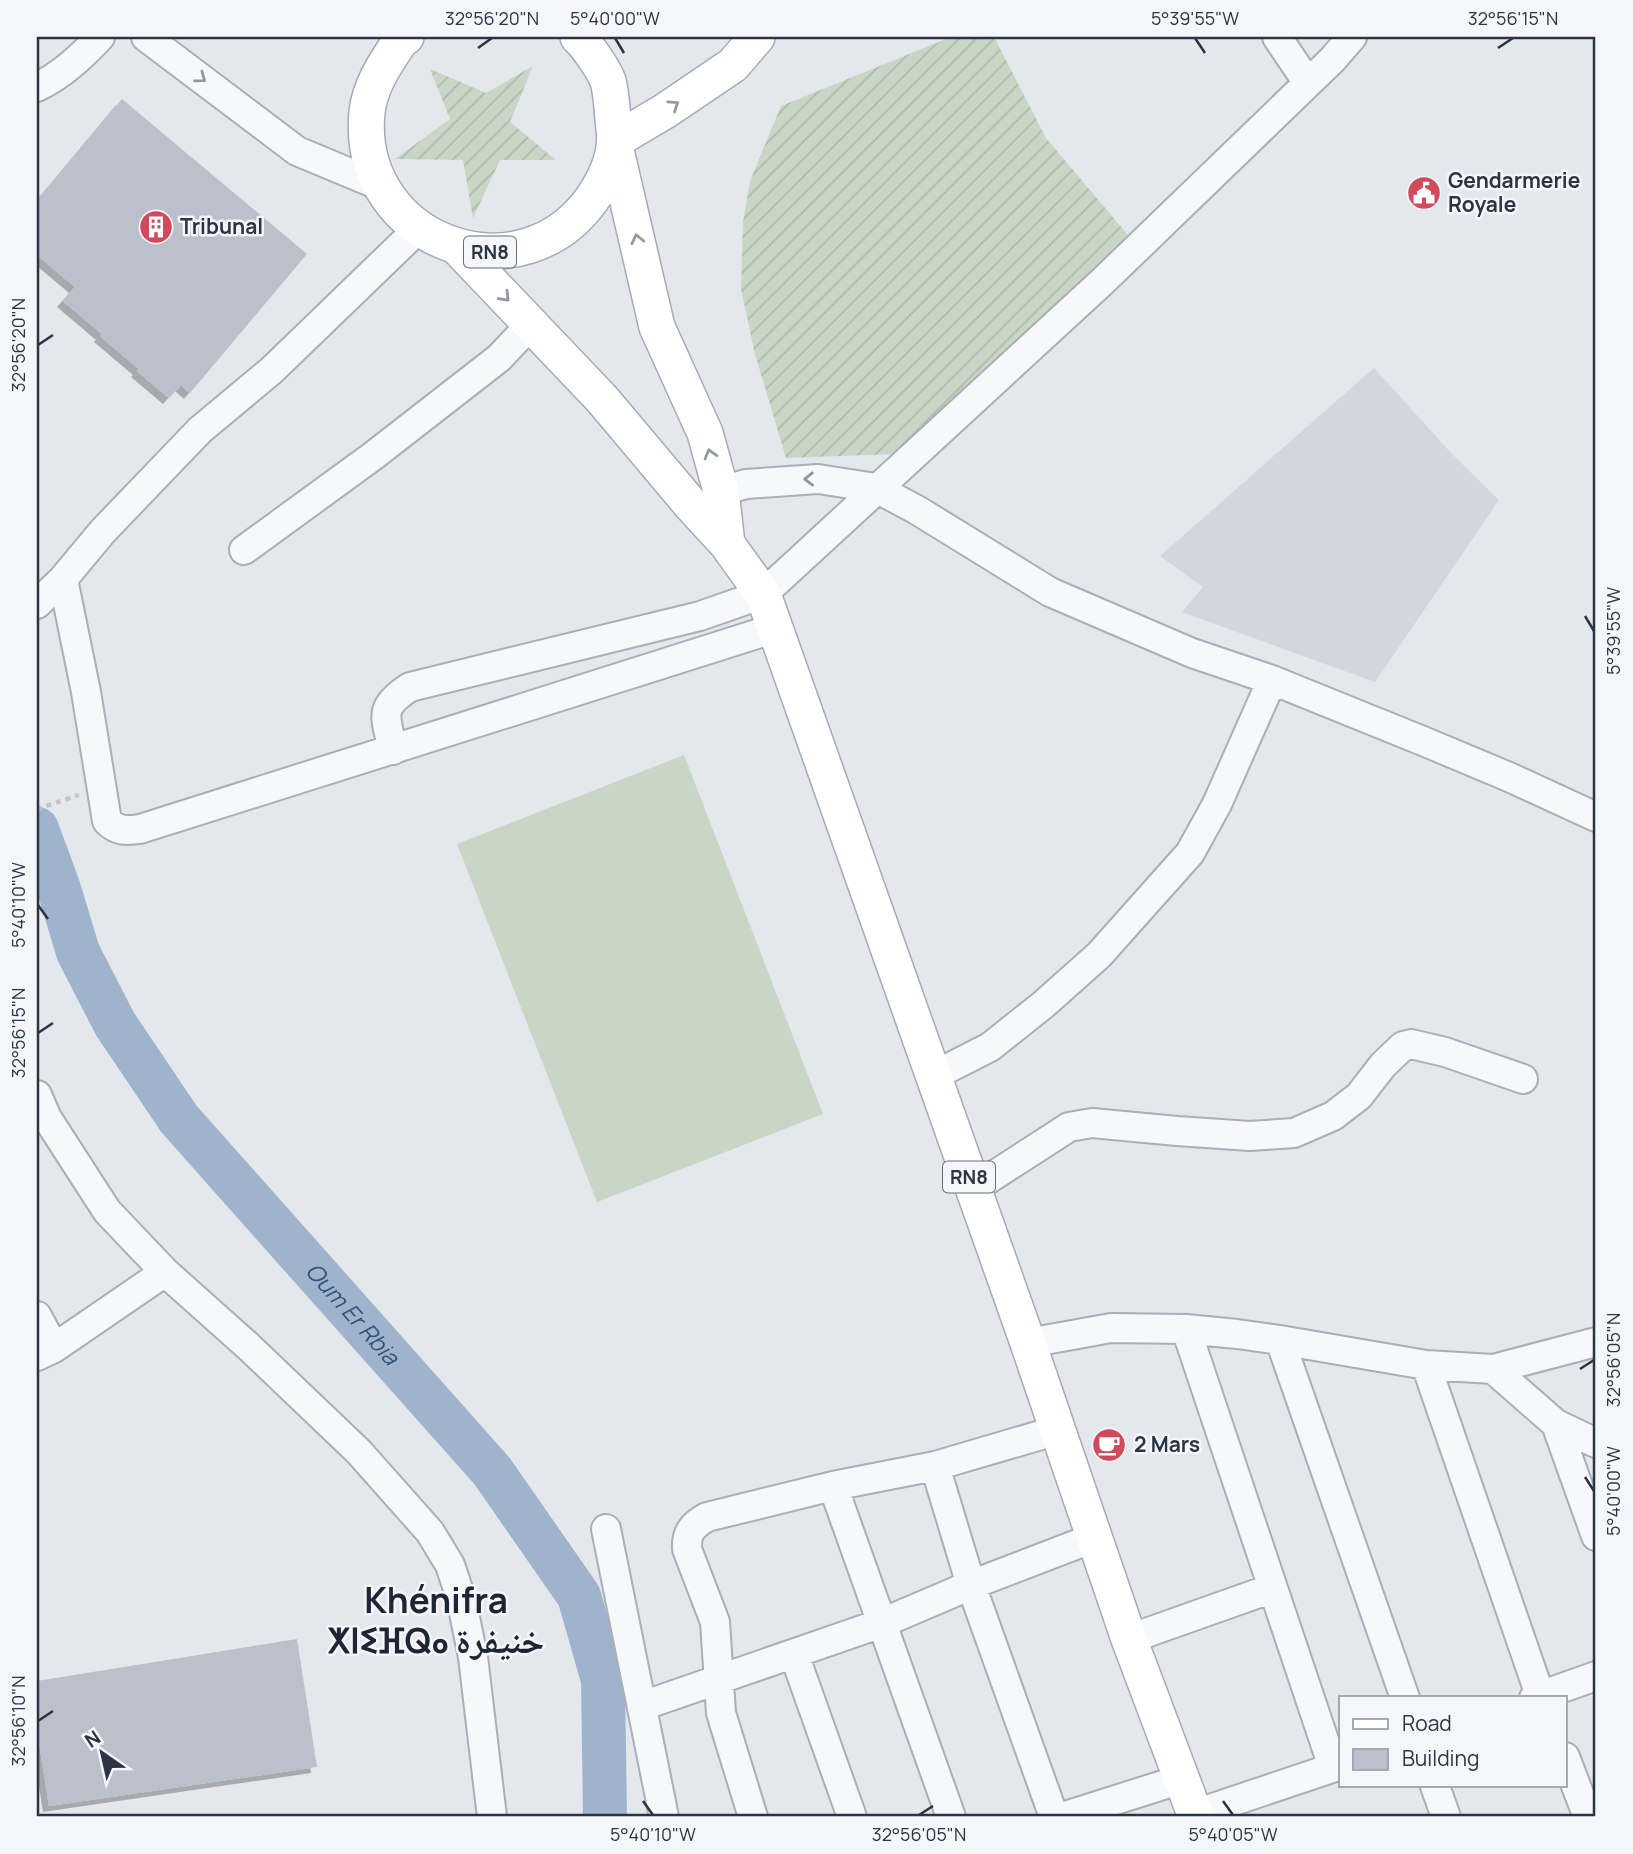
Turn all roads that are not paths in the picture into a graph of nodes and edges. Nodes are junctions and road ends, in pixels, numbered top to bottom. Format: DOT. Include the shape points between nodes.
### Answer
graph roads {
  1 [pos="100,37"];
  2 [pos="146,37"];
  3 [pos="406,37"];
  4 [pos="757,37"];
  5 [pos="1277,37"];
  6 [pos="1352,37"];
  7 [pos="589,39"];
  8 [pos="1308,83"];
  9 [pos="37,87"];
  10 [pos="615,143"];
  11 [pos="381,186"];
  12 [pos="418,229"];
  13 [pos="457,247"];
  14 [pos="531,324"];
  15 [pos="876,488"];
  16 [pos="721,491"];
  17 [pos="727,544"];
  18 [pos="244,550"];
  19 [pos="63,579"];
  20 [pos="763,594"];
  21 [pos="37,604"];
  22 [pos="776,628"];
  23 [pos="1272,680"];
  24 [pos="393,750"];
  25 [pos="1596,817"];
  26 [pos="933,1076"];
  27 [pos="1523,1079"];
  28 [pos="37,1095"];
  29 [pos="973,1189"];
  30 [pos="165,1272"];
  31 [pos="37,1316"];
  32 [pos="1186,1329"];
  33 [pos="1280,1340"];
  34 [pos="1596,1342"];
  35 [pos="1028,1343"];
  36 [pos="45,1352"];
  37 [pos="1426,1365"];
  38 [pos="1493,1369"];
  39 [pos="1556,1424"];
  40 [pos="1058,1430"];
  41 [pos="1596,1443"];
  42 [pos="935,1466"];
  43 [pos="833,1486"];
  44 [pos="606,1529"];
  45 [pos="1596,1536"];
  46 [pos="1096,1537"];
  47 [pos="971,1585"];
  48 [pos="1273,1588"];
  49 [pos="882,1623"];
  50 [pos="1129,1639"];
  51 [pos="794,1654"];
  52 [pos="1596,1676"];
  53 [pos="719,1681"];
  54 [pos="1404,1696"];
  55 [pos="1539,1696"];
  56 [pos="1542,1696"];
  57 [pos="642,1706"];
  58 [pos="1566,1761"];
  59 [pos="1337,1766"];
  60 [pos="1182,1779"];
  61 [pos="1435,1787"];
  62 [pos="1195,1815"];
  63 [pos="492,1817"];
  64 [pos="664,1817"];
  65 [pos="753,1817"];
  66 [pos="852,1817"];
  67 [pos="951,1817"];
  68 [pos="1054,1817"];
  69 [pos="1062,1817"];
  70 [pos="1446,1817"];
  71 [pos="1588,1817"];
  1 -- 9 [label="street" via="54,79"];
  2 -- 11 [label="street, one-way" via="297,152"];
  3 -- 11 [label="main road, RN8" via="379,73 367,110 368,149"];
  10 -- 4 [label="main road, one-way" via="733,65"];
  5 -- 8 [label="street"];
  6 -- 8 [label="street"];
  7 -- 10 [label="main road, RN8" via="608,80"];
  8 -- 15 [label="street" via="1103,281"];
  10 -- 13 [label="main road, RN8" via="605,179 586,209 559,232 527,246 492,252"];
  16 -- 10 [label="main road, RN8, one-way" via="705,433 657,327"];
  11 -- 12 [label="main road, RN8" via="397,210"];
  12 -- 13 [label="main road, RN8"];
  12 -- 19 [label="street" via="272,370 200,430"];
  13 -- 14 [label="main road, RN8, one-way"];
  14 -- 17 [label="main road, RN8"];
  14 -- 18 [label="street" via="499,358"];
  15 -- 16 [label="street, one-way" via="818,479 746,484"];
  15 -- 20 [label="street"];
  15 -- 23 [label="street" via="1050,592 1192,653"];
  16 -- 17 [label="main road, RN8"];
  17 -- 20 [label="main road, RN8"];
  19 -- 21 [label="street"];
  19 -- 24 [label="street" via="107,821 113,827 140,829"];
  20 -- 22 [label="main road, RN8"];
  20 -- 24 [label="street" via="700,616 410,687 387,708"];
  22 -- 24 [label="street"];
  22 -- 26 [label="main road, RN8"];
  23 -- 25 [label="street"];
  23 -- 26 [label="street" via="1190,853 1099,955 1044,1004 990,1047"];
  26 -- 29 [label="main road, RN8"];
  27 -- 29 [label="street" via="1445,1052 1403,1046 1359,1096 1334,1116 1294,1133 1250,1136 1093,1123 1069,1127"];
  28 -- 30 [label="street" via="107,1211"];
  29 -- 35 [label="main road, RN8"];
  30 -- 36 [label="street"];
  30 -- 63 [label="street" via="359,1452 430,1532 450,1565 472,1657"];
  31 -- 36 [label="street"];
  32 -- 33 [label="street"];
  32 -- 35 [label="street" via="1111,1328"];
  32 -- 48 [label="street"];
  33 -- 37 [label="street"];
  33 -- 54 [label="street"];
  34 -- 38 [label="street"];
  35 -- 40 [label="main road, RN8"];
  37 -- 38 [label="street"];
  37 -- 55 [label="street"];
  38 -- 39 [label="street"];
  39 -- 41 [label="street"];
  39 -- 45 [label="street"];
  40 -- 42 [label="street"];
  40 -- 46 [label="main road, RN8"];
  42 -- 43 [label="street"];
  42 -- 47 [label="street"];
  43 -- 49 [label="street"];
  43 -- 53 [label="street" via="694,1524 687,1549 715,1622"];
  44 -- 57 [label="street"];
  46 -- 47 [label="street"];
  46 -- 50 [label="main road, RN8"];
  47 -- 49 [label="street"];
  47 -- 68 [label="street"];
  48 -- 50 [label="street"];
  48 -- 59 [label="street"];
  49 -- 51 [label="street"];
  49 -- 67 [label="street"];
  50 -- 60 [label="main road, RN8"];
  51 -- 53 [label="street"];
  51 -- 66 [label="street"];
  52 -- 56 [label="street"];
  53 -- 57 [label="street"];
  53 -- 65 [label="street" via="721,1713"];
  57 -- 64 [label="street"];
  58 -- 71 [label="street"];
  59 -- 62 [label="street"];
  60 -- 62 [label="main road, RN8"];
  60 -- 69 [label="street"];
  61 -- 70 [label="street"];
}
